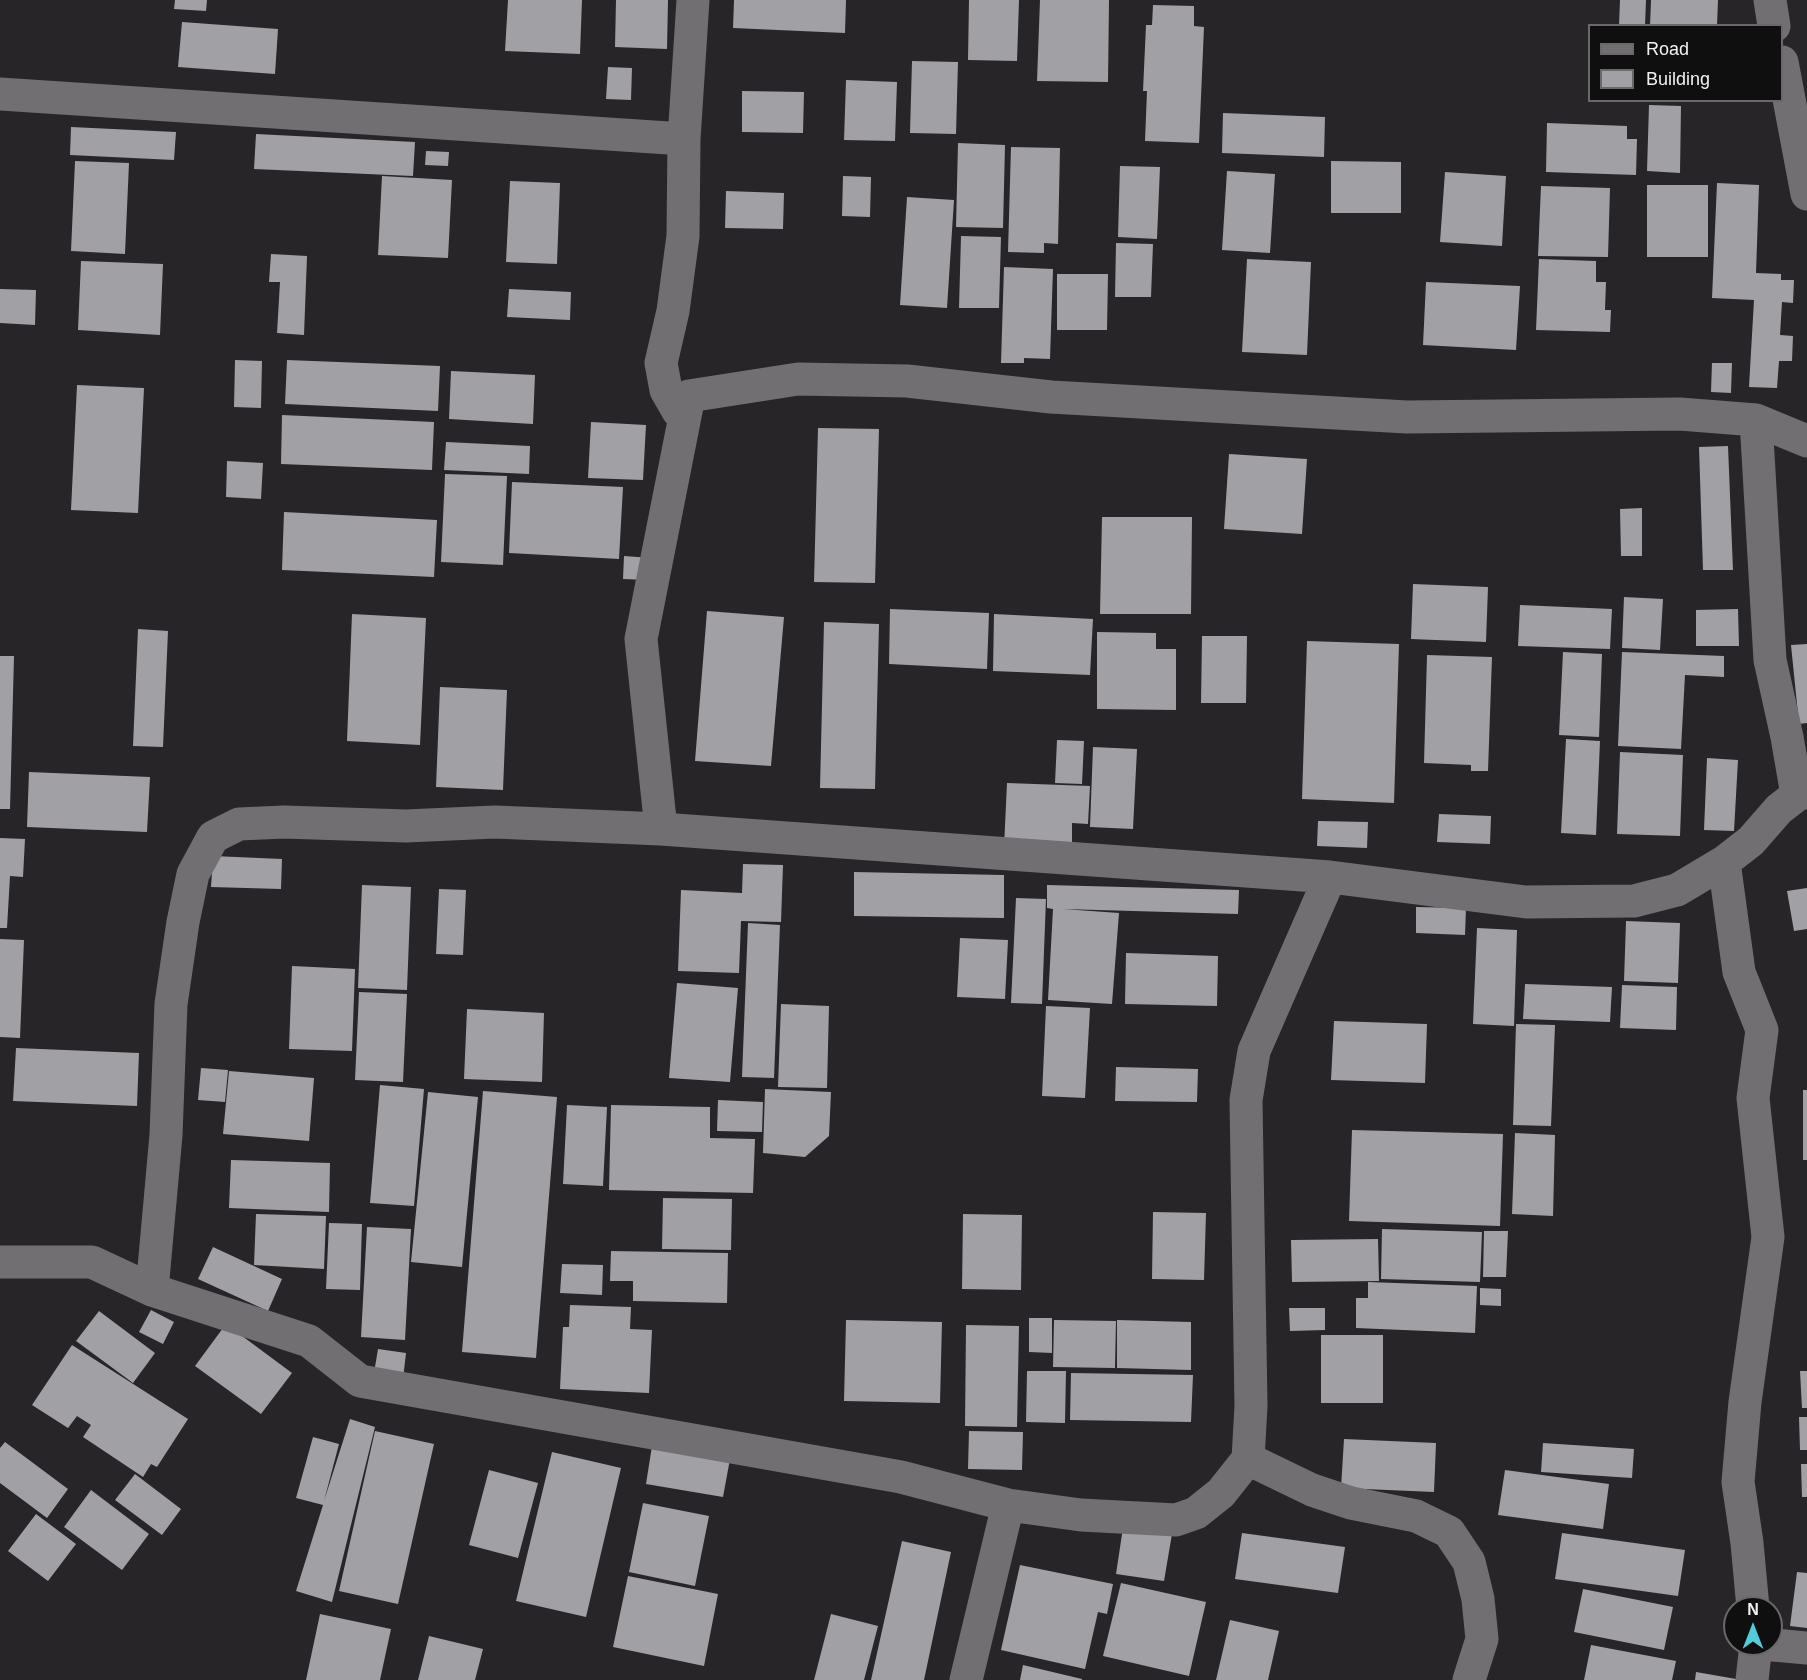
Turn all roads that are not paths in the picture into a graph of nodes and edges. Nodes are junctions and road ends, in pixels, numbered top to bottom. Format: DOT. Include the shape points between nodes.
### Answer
graph roads {
  1 [pos="693,0"];
  2 [pos="1770,0"];
  3 [pos="1774,24"];
  4 [pos="1783,67"];
  5 [pos="0,94"];
  6 [pos="684,139"];
  7 [pos="1807,194"];
  8 [pos="689,396"];
  9 [pos="1756,420"];
  10 [pos="1807,441"];
  11 [pos="1802,794"];
  12 [pos="661,829"];
  13 [pos="1724,862"];
  14 [pos="1330,877"];
  15 [pos="0,1262"];
  16 [pos="152,1290"];
  17 [pos="1248,1459"];
  18 [pos="1008,1505"];
  19 [pos="1752,1596"];
  20 [pos="1783,1646"];
  21 [pos="1807,1648"];
  22 [pos="1755,1656"];
  23 [pos="966,1680"];
  24 [pos="1469,1680"];
  25 [pos="1752,1680"];
  1 -- 6 [label="street"];
  2 -- 3 [label="street"];
  4 -- 7 [label="street"];
  5 -- 6 [label="street"];
  6 -- 8 [label="street" via="683,236 661,363 666,390 678,411"];
  8 -- 9 [label="street" via="798,379 907,381 1051,397 1407,417 1680,414"];
  8 -- 12 [label="street" via="641,639"];
  9 -- 10 [label="street"];
  9 -- 11 [label="street" via="1770,660"];
  11 -- 13 [label="street" via="1779,809 1751,841"];
  12 -- 14 [label="street"];
  12 -- 16 [label="street" via="495,822 406,826 284,822 240,824 213,837 193,874 171,1004 166,1135"];
  13 -- 14 [label="street" via="1677,890 1634,901 1526,902"];
  13 -- 19 [label="street" via="1739,972 1762,1030 1752,1098 1768,1237 1738,1482"];
  14 -- 17 [label="street" via="1254,1051 1246,1100 1251,1394"];
  15 -- 16 [label="street" via="92,1262"];
  16 -- 18 [label="street" via="309,1341 360,1381 901,1477"];
  17 -- 18 [label="street" via="1221,1493 1196,1513 1176,1520 1081,1515"];
  17 -- 24 [label="street" via="1312,1490 1351,1503 1416,1516 1449,1532 1469,1562 1478,1599 1482,1639"];
  18 -- 23 [label="street"];
  20 -- 21 [label="street"];
  22 -- 25 [label="street"];
}
